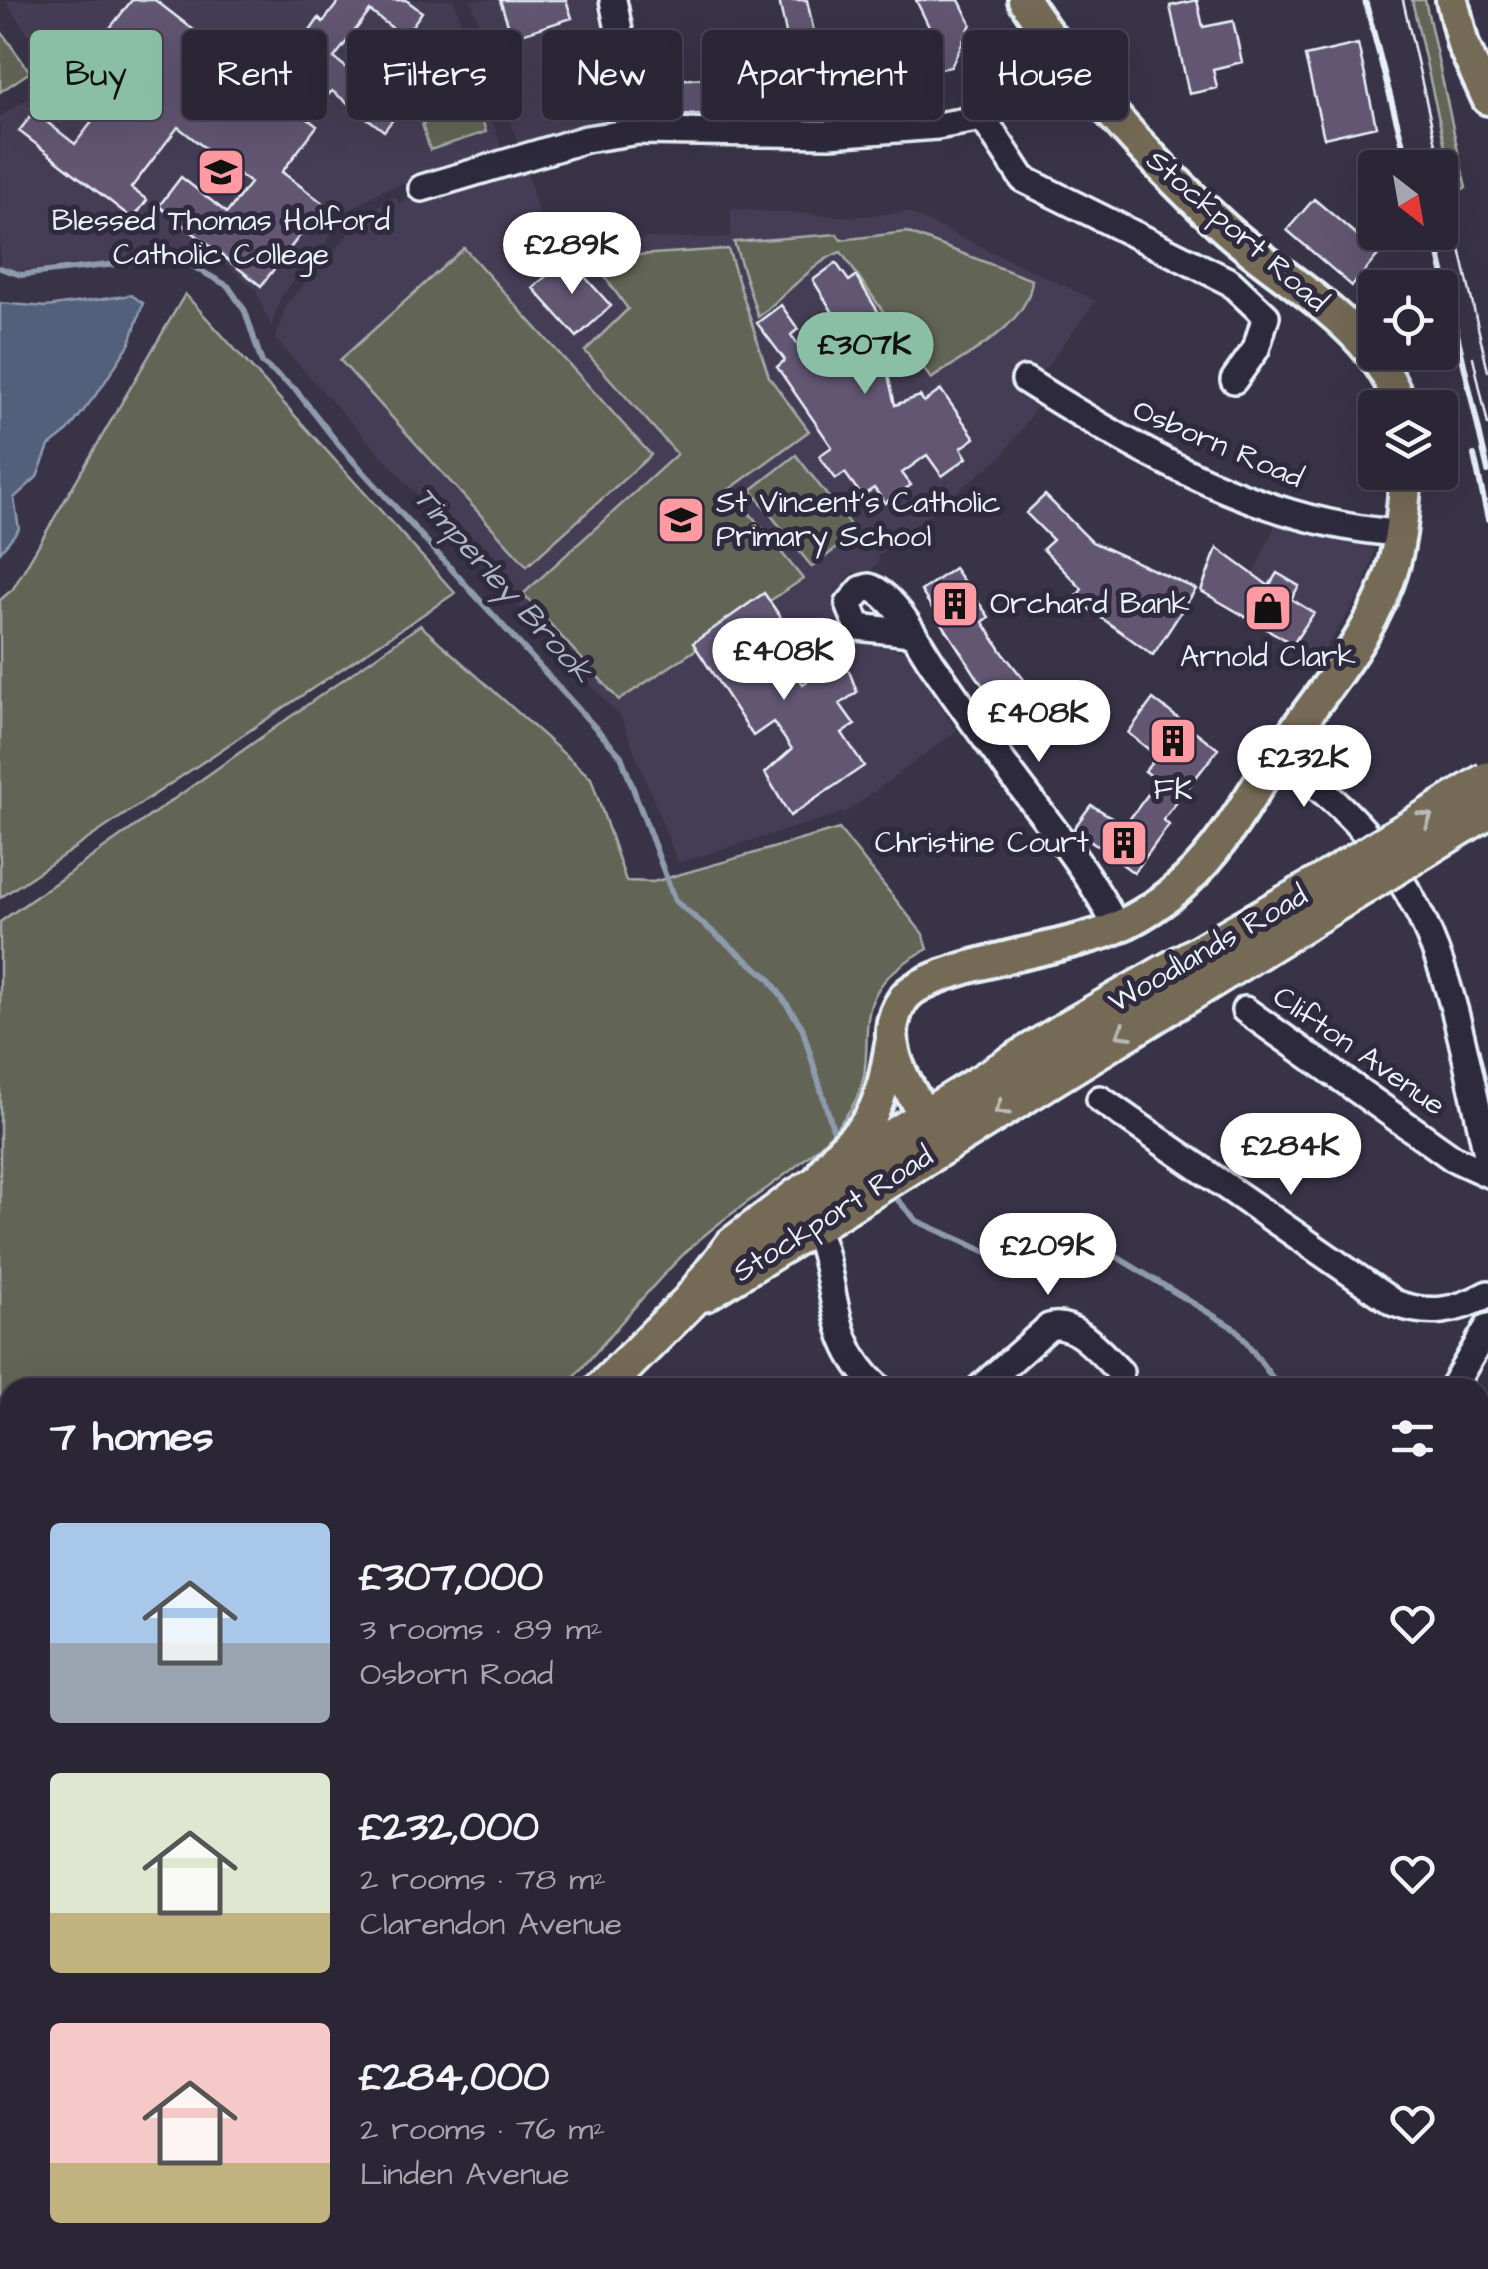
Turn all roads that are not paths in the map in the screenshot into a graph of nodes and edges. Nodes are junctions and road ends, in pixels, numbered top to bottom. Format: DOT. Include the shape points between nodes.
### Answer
graph roads {
  1 [pos="613,0"];
  2 [pos="1024,0"];
  3 [pos="1452,0"];
  4 [pos="1045,30"];
  5 [pos="1482,87"];
  6 [pos="972,120"];
  7 [pos="984,120"];
  8 [pos="1118,120"];
  9 [pos="639,131"];
  10 [pos="422,188"];
  11 [pos="1025,380"];
  12 [pos="1234,380"];
  13 [pos="1395,390"];
  14 [pos="1404,490"];
  15 [pos="1400,533"];
  16 [pos="911,632"];
  17 [pos="1277,756"];
  18 [pos="1488,780"];
  19 [pos="1488,810"];
  20 [pos="1322,897"];
  21 [pos="1116,928"];
  22 [pos="1245,1010"];
  23 [pos="891,1044"];
  24 [pos="1100,1099"];
  25 [pos="926,1115"];
  26 [pos="944,1146"];
  27 [pos="1488,1159"];
  28 [pos="1488,1174"];
  29 [pos="810,1202"];
  30 [pos="1488,1294"];
  31 [pos="1488,1327"];
  32 [pos="1120,1372"];
  33 [pos="613,1378"];
  34 [pos="870,1378"];
  35 [pos="991,1378"];
  36 [pos="1458,1378"];
  1 -- 9 [label="street"];
  2 -- 4 [label="main road, Stockport Road"];
  3 -- 5 [label="main road"];
  6 -- 9 [label="street" via="830,134"];
  7 -- 12 [label="street" via="1024,179 1230,282 1266,316 1256,350"];
  8 -- 13 [label="main road, Stockport Road" via="1223,227 1366,343"];
  9 -- 10 [label="street" via="586,139"];
  11 -- 15 [label="street, Osborn Road" via="1120,439 1237,492 1325,521"];
  14 -- 15 [label="main road"];
  15 -- 17 [label="main road" via="1376,608"];
  16 -- 21 [label="street" via="1092,882"];
  17 -- 21 [label="main road" via="1222,841 1189,878"];
  17 -- 27 [label="street" via="1362,825 1390,858 1424,920 1452,998"];
  20 -- 18 [label="highway, Woodlands Road, one-way, bridge"];
  19 -- 20 [label="highway, Woodlands Road, bridge"];
  20 -- 25 [label="highway, Woodlands Road"];
  20 -- 26 [label="highway, Woodlands Road, one-way"];
  21 -- 23 [label="main road" via="914,986 892,1018"];
  22 -- 28 [label="street, Clifton Avenue" via="1453,1158"];
  23 -- 25 [label="main road, Stockport Road"];
  23 -- 29 [label="main road" via="874,1109 826,1164"];
  24 -- 30 [label="street" via="1394,1303 1442,1311"];
  25 -- 26 [label="main road, Stockport Road"];
  25 -- 29 [label="highway, Stockport Road"];
  26 -- 29 [label="highway, Stockport Road"];
  29 -- 33 [label="highway, Stockport Road" via="734,1245 691,1300"];
  29 -- 34 [label="street" via="845,1348"];
  31 -- 36 [label="street"];
  32 -- 35 [label="street" via="1059,1324"];
}
